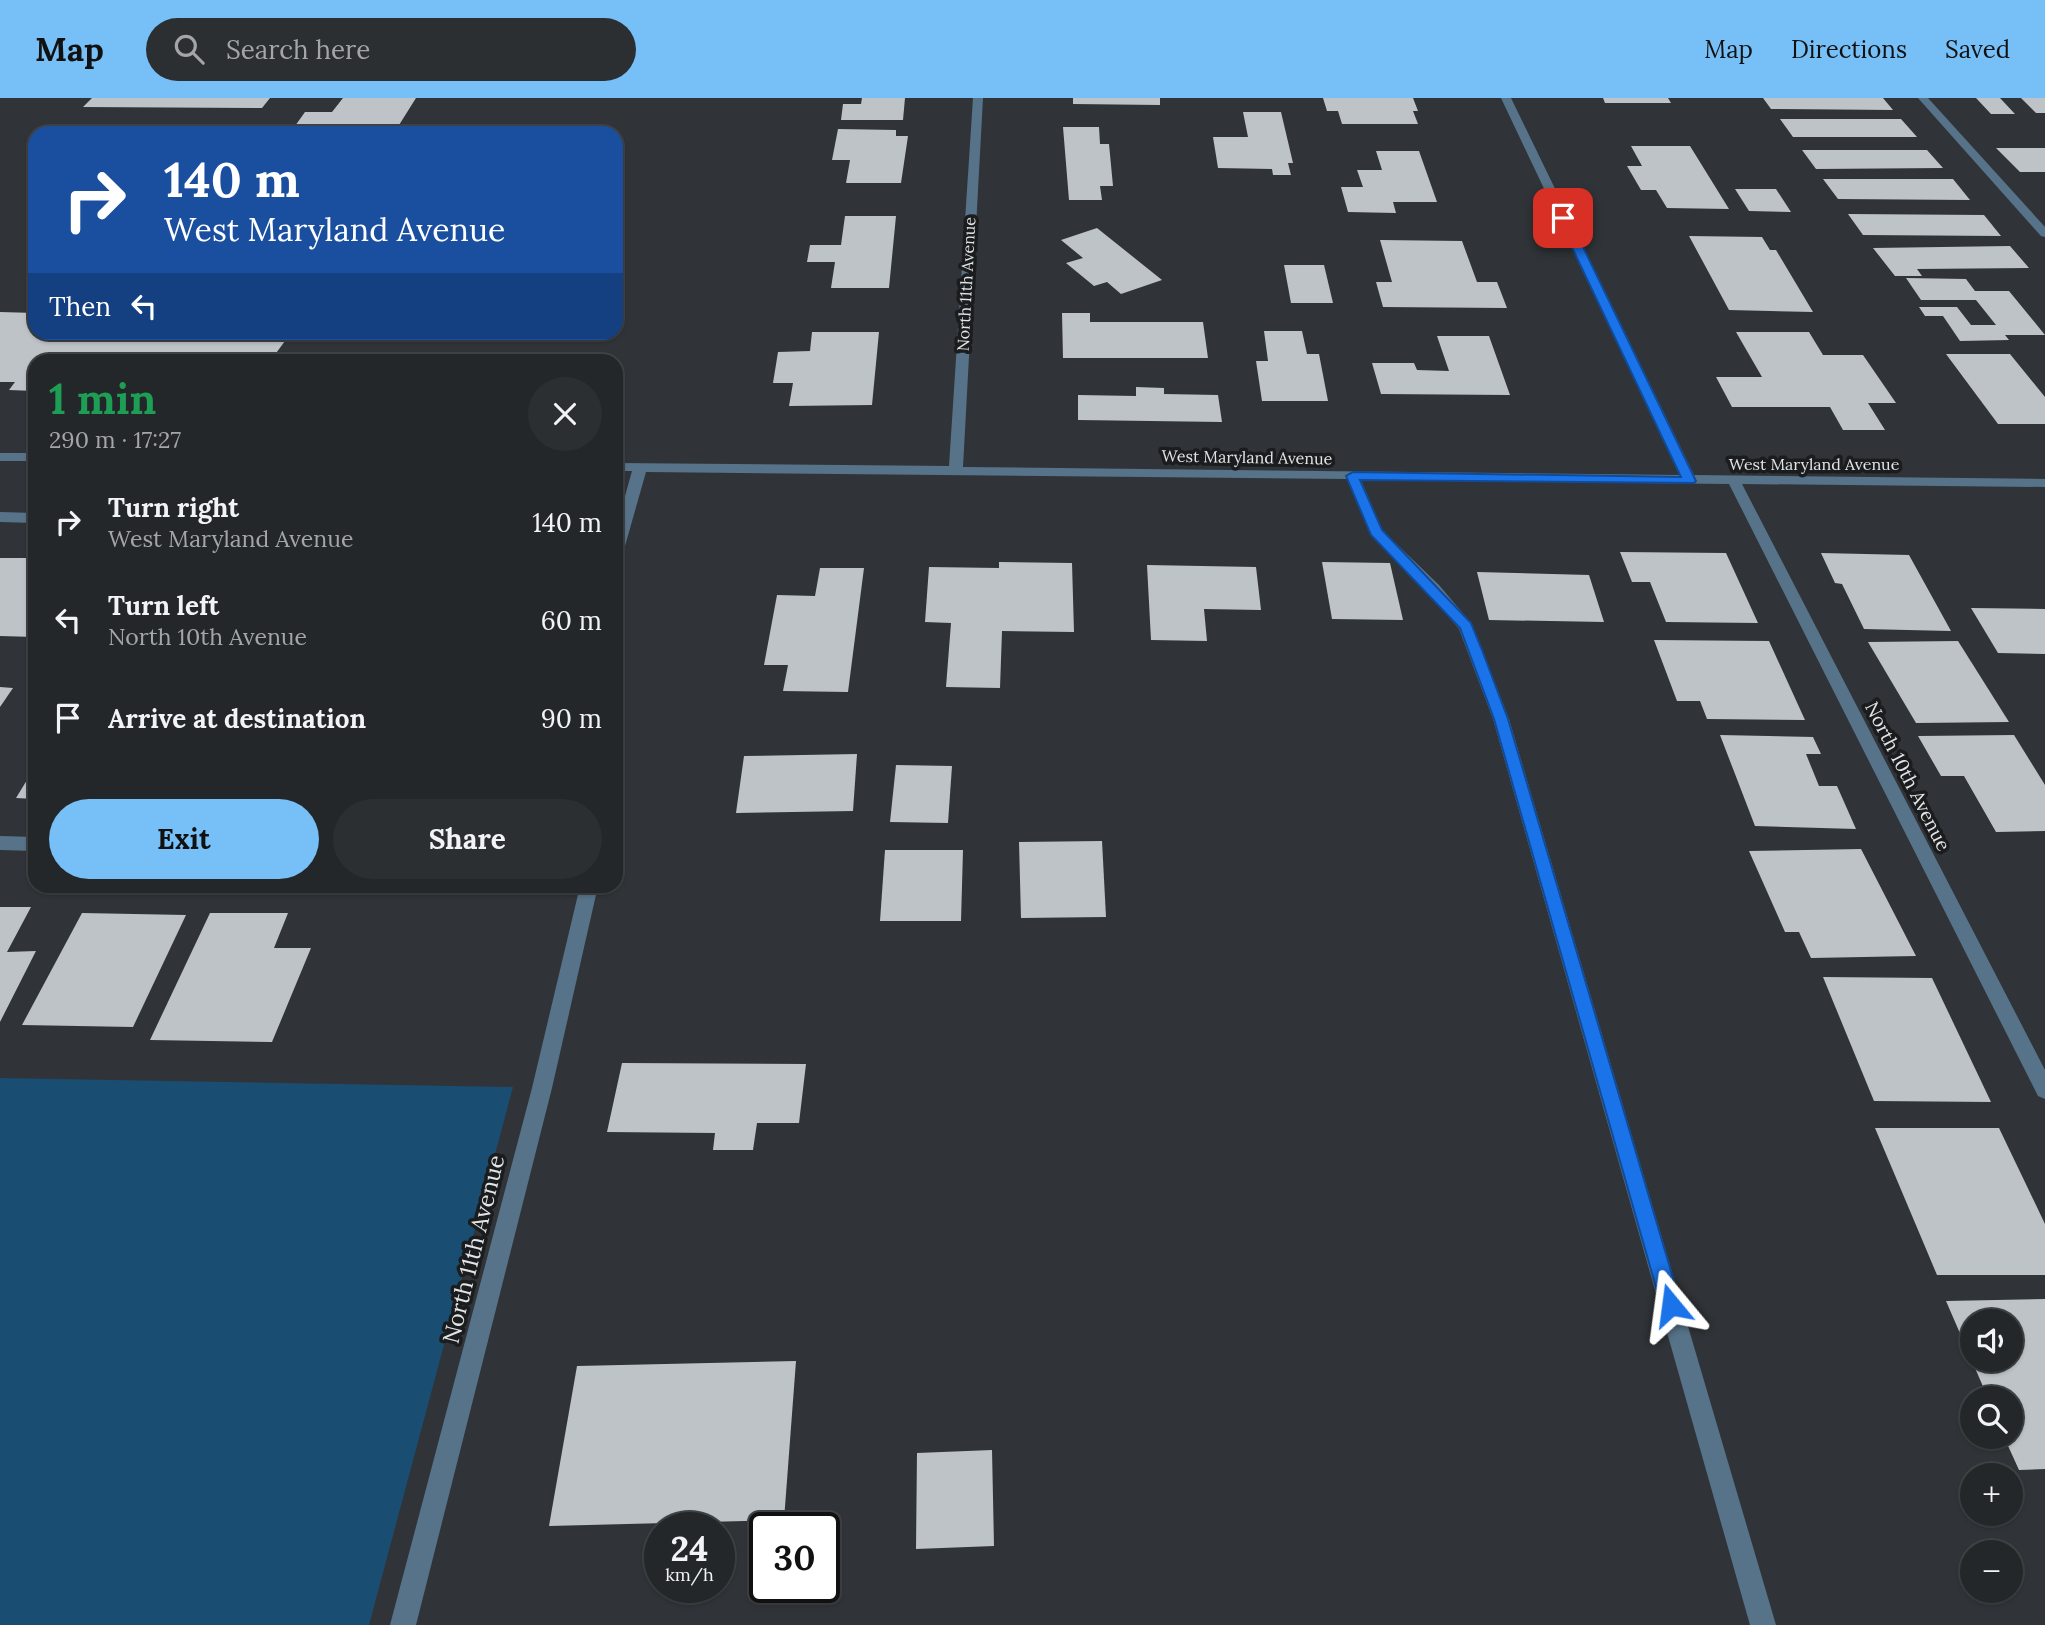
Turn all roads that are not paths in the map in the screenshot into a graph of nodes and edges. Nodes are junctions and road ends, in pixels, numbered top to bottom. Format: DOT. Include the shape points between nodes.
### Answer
graph roads {
  1 [pos="978,98"];
  2 [pos="1506,98"];
  3 [pos="1923,98"];
  4 [pos="2045,234"];
  5 [pos="0,457"];
  6 [pos="28,457"];
  7 [pos="623,467"];
  8 [pos="640,467"];
  9 [pos="956,471"];
  10 [pos="1353,476"];
  11 [pos="1690,481"];
  12 [pos="1734,481"];
  13 [pos="2045,483"];
  14 [pos="0,517"];
  15 [pos="28,518"];
  16 [pos="623,528"];
  17 [pos="0,844"];
  18 [pos="28,844"];
  19 [pos="587,893"];
  20 [pos="2045,1090"];
  21 [pos="403,1625"];
  22 [pos="1763,1625"];
  1 -- 9 [label="street, North 11th Avenue"];
  2 -- 11 [label="street"];
  3 -- 4 [label="street"];
  5 -- 6 [label="street"];
  7 -- 8 [label="street, West Maryland Avenue"];
  8 -- 9 [label="street, West Maryland Avenue"];
  8 -- 16 [label="street"];
  9 -- 10 [label="street, West Maryland Avenue"];
  10 -- 11 [label="street, West Maryland Avenue"];
  10 -- 22 [label="street" via="1376,532 1466,626 1501,719"];
  11 -- 12 [label="street, West Maryland Avenue"];
  12 -- 13 [label="street, West Maryland Avenue"];
  12 -- 20 [label="street, North 10th Avenue"];
  14 -- 15 [label="street"];
  17 -- 18 [label="street"];
  19 -- 21 [label="street, North 11th Avenue"];
}
